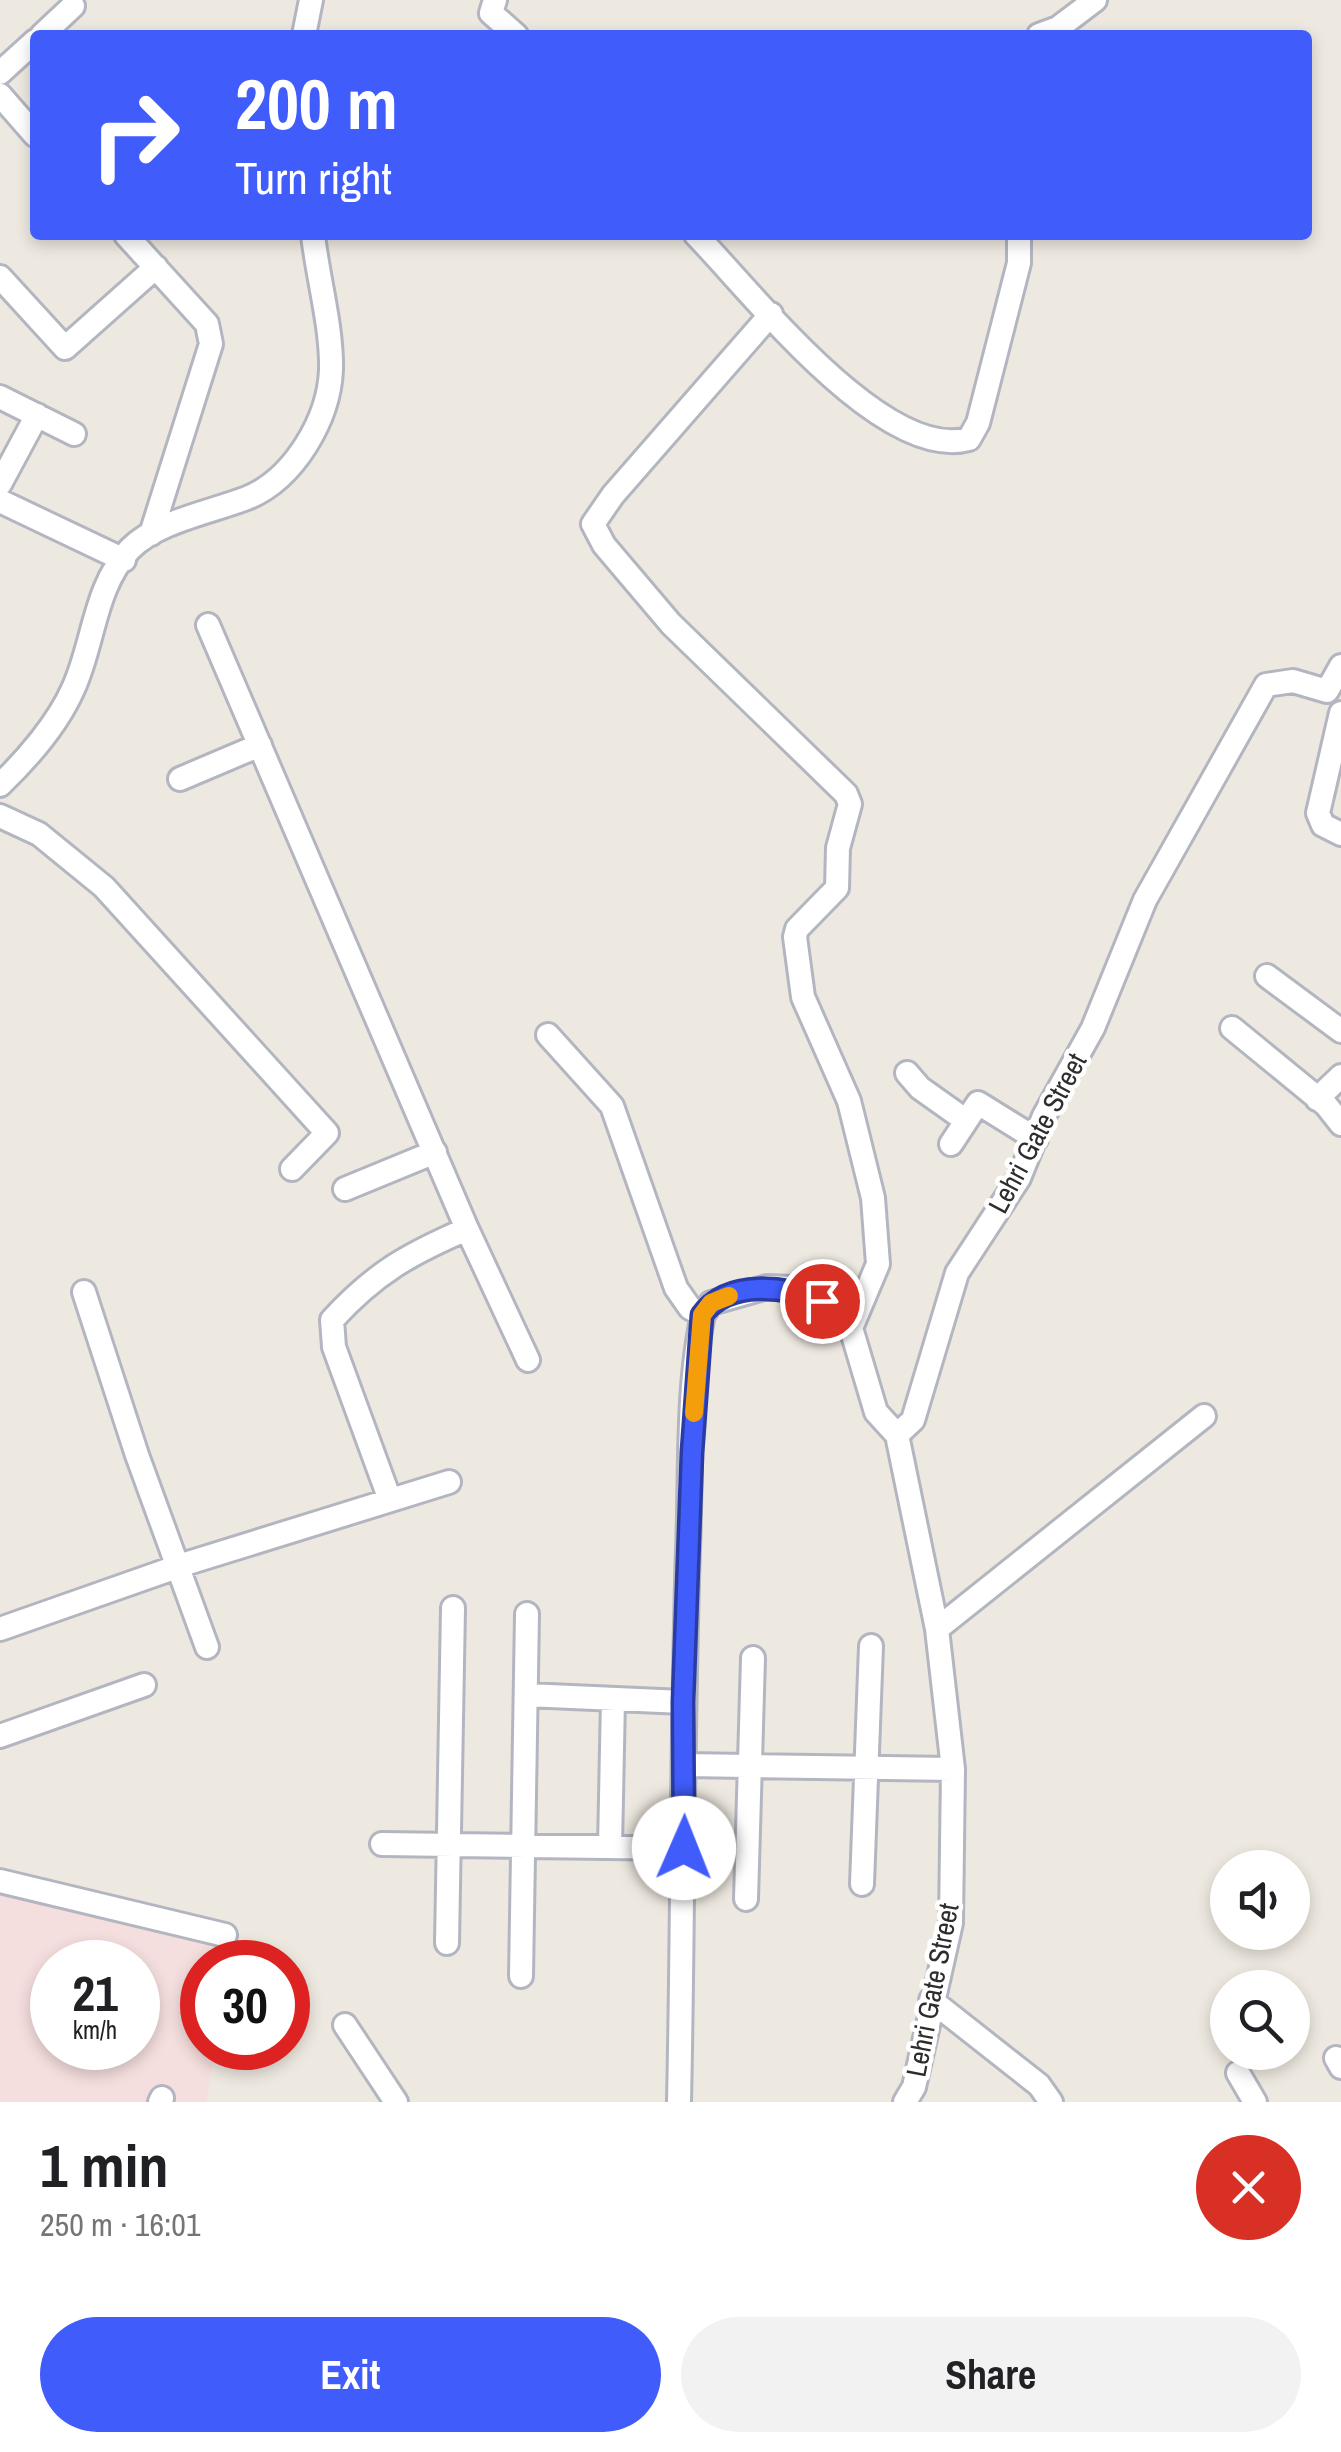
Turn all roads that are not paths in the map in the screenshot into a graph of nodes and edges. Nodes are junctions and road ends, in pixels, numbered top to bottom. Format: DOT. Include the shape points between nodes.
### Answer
graph roads {
  1 [pos="311,0"];
  2 [pos="495,0"];
  3 [pos="1095,0"];
  4 [pos="73,6"];
  5 [pos="47,30"];
  6 [pos="305,30"];
  7 [pos="511,30"];
  8 [pos="1053,30"];
  9 [pos="30,46"];
  10 [pos="0,74"];
  11 [pos="0,95"];
  12 [pos="30,129"];
  13 [pos="131,240"];
  14 [pos="315,240"];
  15 [pos="701,240"];
  16 [pos="1019,240"];
  17 [pos="156,267"];
  18 [pos="0,277"];
  19 [pos="771,314"];
  20 [pos="0,398"];
  21 [pos="37,415"];
  22 [pos="74,434"];
  23 [pos="0,484"];
  24 [pos="0,501"];
  25 [pos="151,534"];
  26 [pos="124,560"];
  27 [pos="208,625"];
  28 [pos="1340,673"];
  29 [pos="1341,713"];
  30 [pos="260,745"];
  31 [pos="180,779"];
  32 [pos="0,785"];
  33 [pos="0,816"];
  34 [pos="1341,834"];
  35 [pos="1267,976"];
  36 [pos="1232,1028"];
  37 [pos="1341,1031"];
  38 [pos="548,1035"];
  39 [pos="907,1072"];
  40 [pos="1341,1076"];
  41 [pos="1317,1099"];
  42 [pos="965,1120"];
  43 [pos="1341,1124"];
  44 [pos="1036,1139"];
  45 [pos="951,1144"];
  46 [pos="435,1152"];
  47 [pos="292,1169"];
  48 [pos="345,1188"];
  49 [pos="467,1229"];
  50 [pos="84,1292"];
  51 [pos="702,1315"];
  52 [pos="852,1328"];
  53 [pos="528,1360"];
  54 [pos="1204,1416"];
  55 [pos="897,1435"];
  56 [pos="449,1482"];
  57 [pos="390,1500"];
  58 [pos="179,1566"];
  59 [pos="453,1608"];
  60 [pos="527,1614"];
  61 [pos="937,1628"];
  62 [pos="0,1630"];
  63 [pos="870,1646"];
  64 [pos="207,1647"];
  65 [pos="753,1658"];
  66 [pos="144,1685"];
  67 [pos="527,1695"];
  68 [pos="613,1699"];
  69 [pos="683,1702"];
  70 [pos="0,1736"];
  71 [pos="686,1766"];
  72 [pos="748,1766"];
  73 [pos="864,1768"];
  74 [pos="953,1769"];
  75 [pos="382,1844"];
  76 [pos="447,1845"];
  77 [pos="524,1846"];
  78 [pos="610,1847"];
  79 [pos="684,1848"];
  80 [pos="0,1881"];
  81 [pos="862,1884"];
  82 [pos="746,1899"];
  83 [pos="226,1936"];
  84 [pos="447,1943"];
  85 [pos="520,1976"];
  86 [pos="930,2000"];
  87 [pos="344,2025"];
  88 [pos="1238,2073"];
  89 [pos="396,2102"];
  90 [pos="679,2102"];
  91 [pos="906,2102"];
  92 [pos="1051,2102"];
  93 [pos="1255,2102"];
  1 -- 6 [label="street"];
  2 -- 7 [label="street" via="492,13"];
  3 -- 8 [label="street"];
  4 -- 5 [label="street"];
  9 -- 10 [label="street"];
  11 -- 12 [label="street"];
  13 -- 17 [label="street"];
  14 -- 25 [label="street" via="331,368 327,396 303,449 250,497"];
  15 -- 19 [label="street"];
  16 -- 19 [label="street" via="1019,263 969,439 954,443 888,424"];
  17 -- 18 [label="street" via="66,348"];
  17 -- 25 [label="street" via="207,324 212,344"];
  19 -- 52 [label="street" via="593,524 671,624 850,804 836,888 795,937 803,997 849,1100 873,1198 878,1264"];
  20 -- 21 [label="street"];
  21 -- 22 [label="street"];
  21 -- 23 [label="street"];
  24 -- 26 [label="street"];
  25 -- 26 [label="street"];
  26 -- 32 [label="street" via="99,603 74,689"];
  27 -- 30 [label="street"];
  28 -- 44 [label="street, Lehri Gate Street" via="1327,691 1293,681 1266,685 1145,900 1093,1028"];
  29 -- 34 [label="street" via="1318,813 1322,825"];
  30 -- 31 [label="street"];
  30 -- 46 [label="street"];
  33 -- 47 [label="street" via="39,834 104,887 327,1133"];
  35 -- 37 [label="street"];
  36 -- 41 [label="street"];
  38 -- 51 [label="street" via="612,1106 676,1288"];
  39 -- 42 [label="street"];
  40 -- 41 [label="street"];
  41 -- 43 [label="street"];
  42 -- 44 [label="street" via="978,1103"];
  42 -- 45 [label="street"];
  44 -- 55 [label="street, Lehri Gate Street" via="1019,1178 956,1272 913,1420"];
  46 -- 48 [label="street"];
  46 -- 49 [label="street"];
  49 -- 53 [label="street"];
  49 -- 57 [label="street" via="389,1266 332,1320 334,1348"];
  50 -- 58 [label="street"];
  51 -- 52 [label="street" via="711,1303 734,1294 791,1288 822,1301"];
  51 -- 69 [label="street"];
  52 -- 55 [label="street" via="876,1412"];
  54 -- 61 [label="street"];
  55 -- 61 [label="street, Lehri Gate Street"];
  56 -- 57 [label="street"];
  57 -- 58 [label="street"];
  58 -- 62 [label="street"];
  58 -- 64 [label="street"];
  59 -- 76 [label="street"];
  60 -- 67 [label="street"];
  61 -- 74 [label="street, Lehri Gate Street"];
  63 -- 73 [label="street"];
  65 -- 72 [label="street"];
  66 -- 70 [label="street"];
  67 -- 68 [label="street"];
  67 -- 77 [label="street"];
  68 -- 69 [label="street"];
  68 -- 78 [label="street"];
  69 -- 71 [label="street"];
  71 -- 72 [label="street"];
  71 -- 79 [label="street"];
  72 -- 73 [label="street"];
  72 -- 82 [label="street"];
  73 -- 74 [label="street"];
  73 -- 81 [label="street"];
  74 -- 86 [label="street, Lehri Gate Street" via="951,1923"];
  75 -- 76 [label="street"];
  76 -- 77 [label="street"];
  76 -- 84 [label="street"];
  77 -- 78 [label="street"];
  77 -- 85 [label="street"];
  78 -- 79 [label="street"];
  79 -- 90 [label="street"];
  80 -- 83 [label="street"];
  86 -- 91 [label="street, Lehri Gate Street"];
  86 -- 92 [label="street" via="1040,2086"];
  87 -- 89 [label="street"];
  88 -- 93 [label="street"];
}
